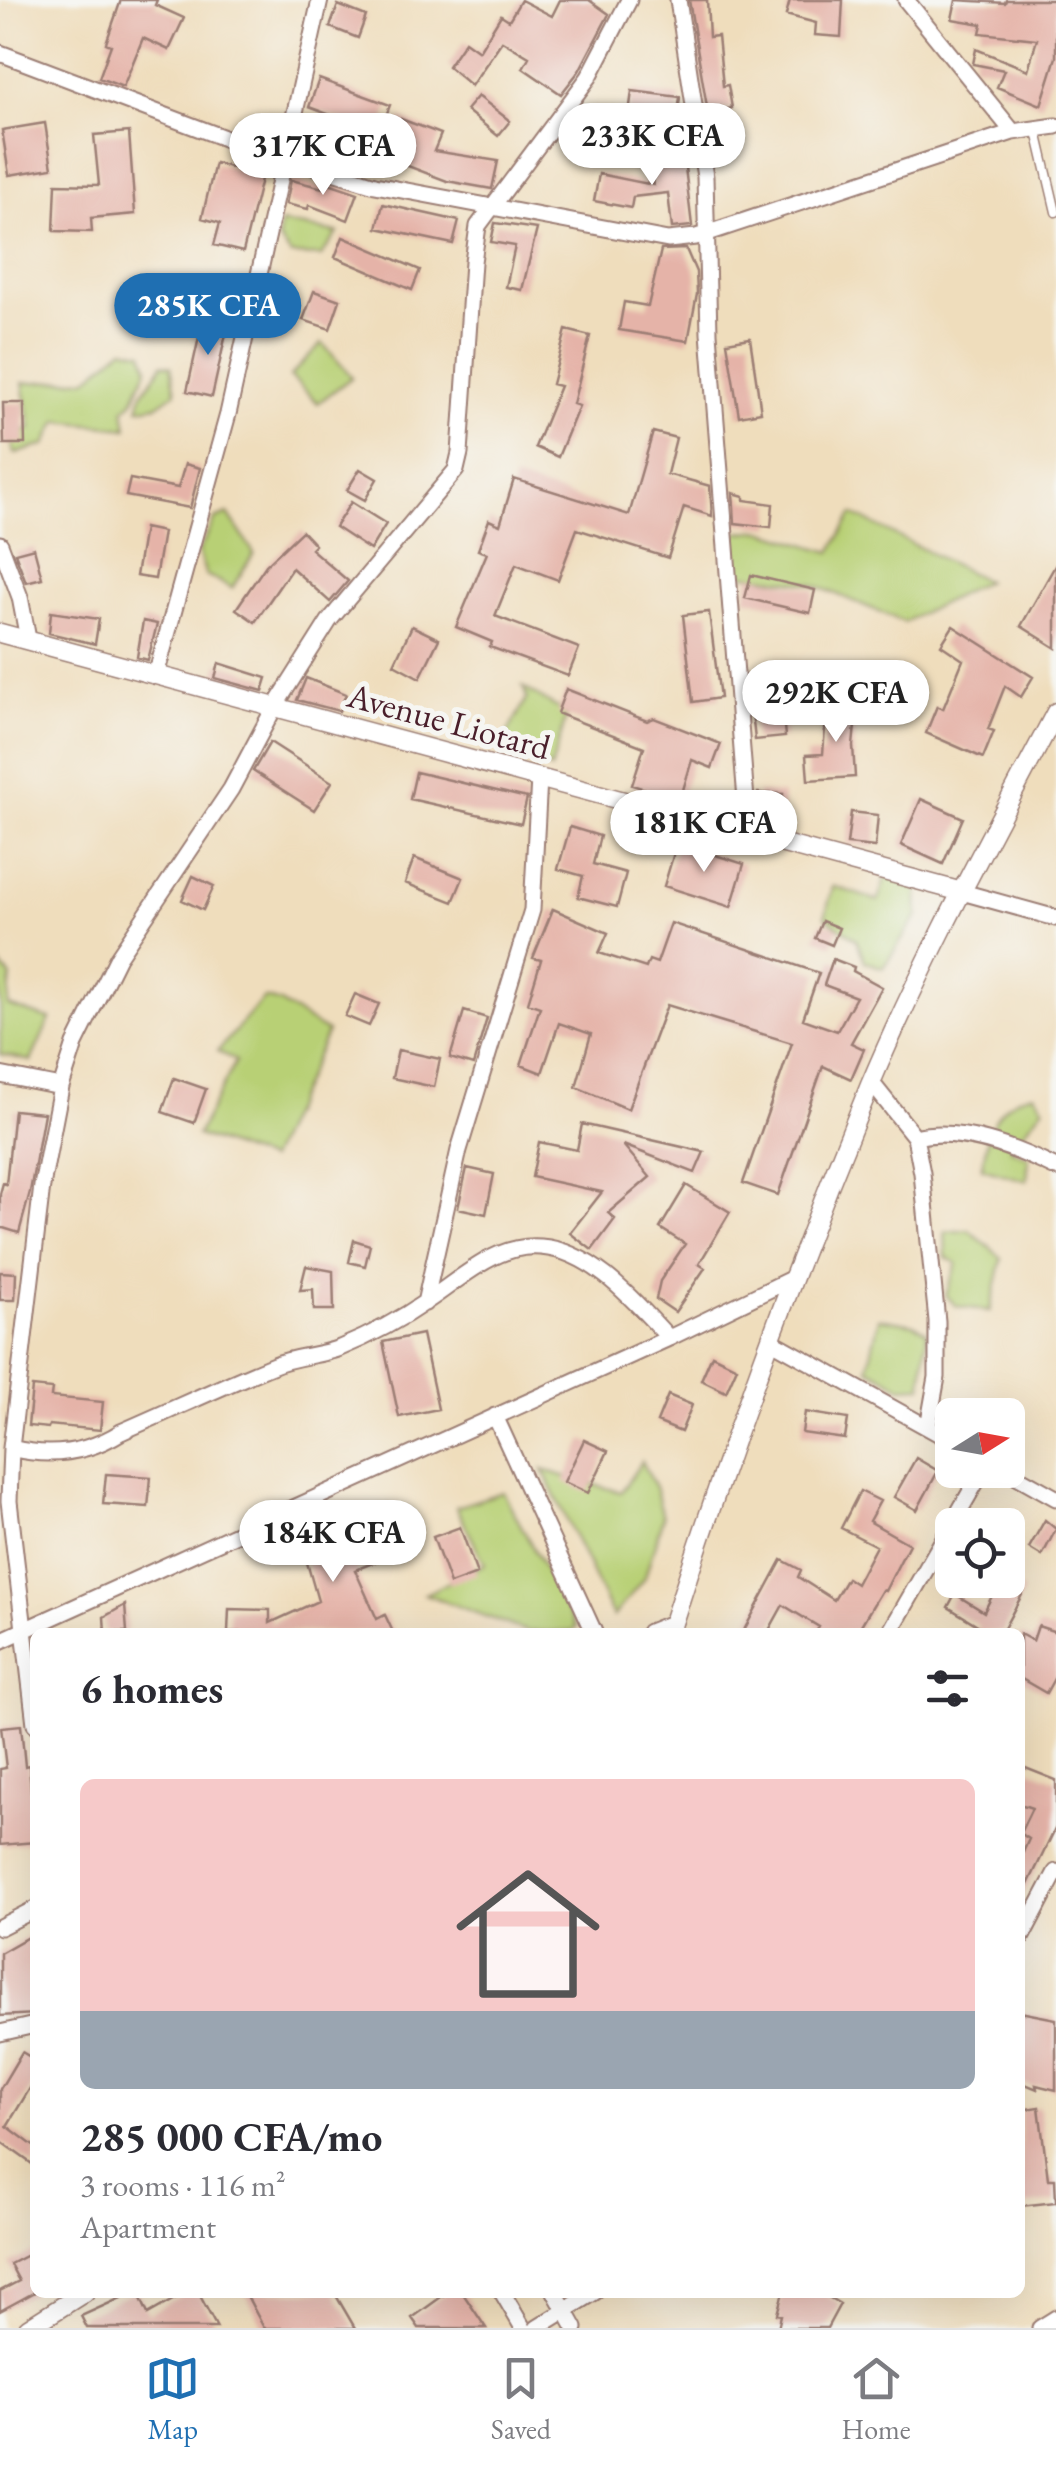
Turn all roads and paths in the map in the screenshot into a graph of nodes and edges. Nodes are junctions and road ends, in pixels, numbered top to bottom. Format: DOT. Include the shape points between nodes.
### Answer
graph roads {
  1 [pos="320,0"];
  2 [pos="628,0"];
  3 [pos="678,0"];
  4 [pos="906,0"];
  5 [pos="0,54"];
  6 [pos="1056,126"];
  7 [pos="1036,127"];
  8 [pos="1013,132"];
  9 [pos="284,154"];
  10 [pos="492,208"];
  11 [pos="1056,212"];
  12 [pos="708,231"];
  13 [pos="0,544"];
  14 [pos="0,633"];
  15 [pos="28,639"];
  16 [pos="156,675"];
  17 [pos="274,708"];
  18 [pos="1056,712"];
  19 [pos="538,778"];
  20 [pos="750,838"];
  21 [pos="962,892"];
  22 [pos="1056,918"];
  23 [pos="0,1075"];
  24 [pos="871,1082"];
  25 [pos="61,1087"];
  26 [pos="915,1137"];
  27 [pos="1056,1168"];
  28 [pos="796,1277"];
  29 [pos="425,1303"];
  30 [pos="669,1338"];
  31 [pos="770,1340"];
  32 [pos="495,1416"];
  33 [pos="928,1427"];
  34 [pos="935,1431"];
  35 [pos="10,1448"];
  36 [pos="1025,1481"];
  37 [pos="973,1488"];
  38 [pos="1056,1498"];
  39 [pos="672,1627"];
  40 [pos="30,1628"];
  41 [pos="31,1628"];
  42 [pos="592,1628"];
  43 [pos="892,1628"];
  44 [pos="22,1632"];
  45 [pos="0,1641"];
  46 [pos="30,1689"];
  47 [pos="1056,1872"];
  48 [pos="30,1912"];
  49 [pos="0,1927"];
  50 [pos="1025,1931"];
  51 [pos="30,2026"];
  52 [pos="0,2033"];
  53 [pos="76,2298"];
  54 [pos="506,2298"];
  55 [pos="558,2298"];
  56 [pos="584,2298"];
  57 [pos="565,2310"];
  58 [pos="1056,2318"];
  59 [pos="28,2328"];
  60 [pos="523,2328"];
  61 [pos="536,2328"];
  62 [pos="576,2328"];
  63 [pos="1040,2328"];
  1 -- 9 [label="street"];
  2 -- 10 [label="street" via="589,77"];
  3 -- 12 [label="street"];
  4 -- 8 [label="street"];
  5 -- 9 [label="street"];
  6 -- 7 [label="street"];
  7 -- 8 [label="street"];
  7 -- 11 [label="lane"];
  8 -- 12 [label="street"];
  9 -- 10 [label="street" via="375,185"];
  9 -- 16 [label="street" via="228,414"];
  10 -- 12 [label="street" via="668,240"];
  10 -- 17 [label="street" via="474,240 456,470 329,621"];
  12 -- 20 [label="street" via="708,332"];
  13 -- 15 [label="street"];
  14 -- 15 [label="street, Avenue Liotard"];
  15 -- 16 [label="street, Avenue Liotard"];
  16 -- 17 [label="street, Avenue Liotard"];
  17 -- 19 [label="street, Avenue Liotard"];
  17 -- 25 [label="street" via="231,789 118,957"];
  18 -- 21 [label="street"];
  19 -- 20 [label="street, Avenue Liotard"];
  19 -- 29 [label="street" via="532,910 459,1150"];
  20 -- 21 [label="street, Avenue Liotard"];
  21 -- 22 [label="street, Avenue Liotard"];
  21 -- 24 [label="street"];
  23 -- 25 [label="street"];
  24 -- 26 [label="street"];
  24 -- 28 [label="street"];
  25 -- 35 [label="street"];
  26 -- 27 [label="street" via="938,1131 961,1136"];
  26 -- 33 [label="street" via="938,1322"];
  28 -- 30 [label="street"];
  28 -- 31 [label="street"];
  29 -- 30 [label="street" via="496,1256 541,1247 572,1255 606,1277"];
  29 -- 35 [label="street" via="339,1348 279,1363 99,1446 37,1454"];
  30 -- 32 [label="street"];
  31 -- 33 [label="street"];
  31 -- 39 [label="street"];
  32 -- 41 [label="street"];
  32 -- 42 [label="street"];
  33 -- 34 [label="street"];
  35 -- 44 [label="street"];
  36 -- 38 [label="street"];
  37 -- 43 [label="street"];
  40 -- 44 [label="street"];
  44 -- 45 [label="street"];
  44 -- 46 [label="street"];
  47 -- 50 [label="street"];
  48 -- 49 [label="street"];
  51 -- 52 [label="street"];
  53 -- 59 [label="street"];
  54 -- 60 [label="street"];
  55 -- 57 [label="street"];
  56 -- 57 [label="street"];
  57 -- 61 [label="street"];
  57 -- 62 [label="street"];
  58 -- 63 [label="street"];
}
